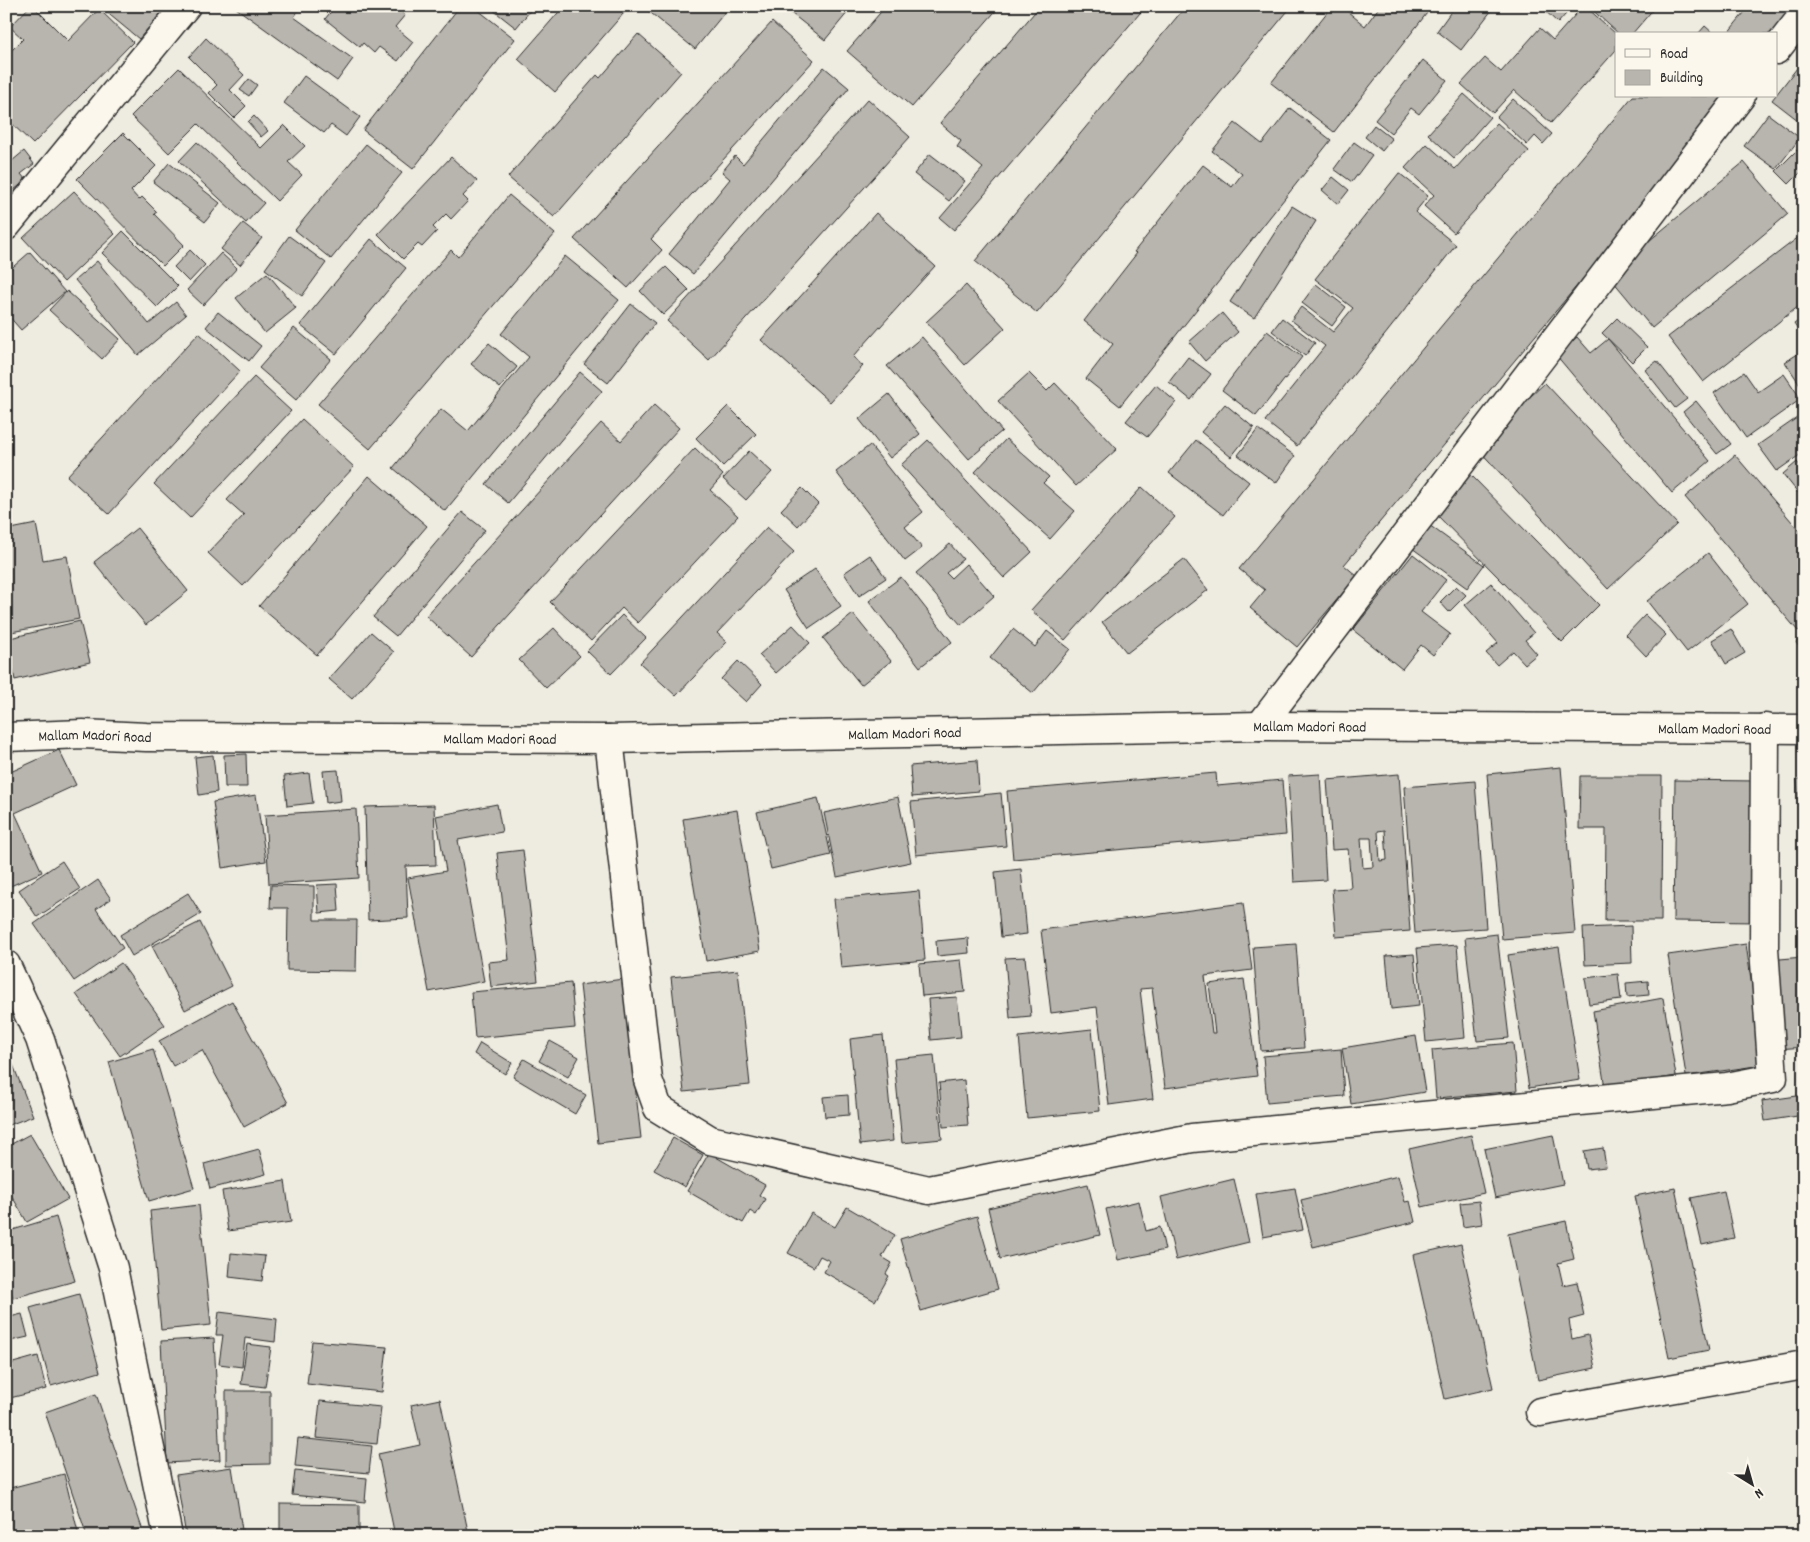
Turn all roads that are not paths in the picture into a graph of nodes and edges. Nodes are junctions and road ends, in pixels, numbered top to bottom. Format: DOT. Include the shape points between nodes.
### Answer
graph roads {
  1 [pos="186,6"];
  2 [pos="1804,14"];
  3 [pos="1778,47"];
  4 [pos="1739,98"];
  5 [pos="6,226"];
  6 [pos="1260,726"];
  7 [pos="1765,728"];
  8 [pos="1804,729"];
  9 [pos="6,737"];
  10 [pos="610,739"];
  11 [pos="6,965"];
  12 [pos="1804,1366"];
  13 [pos="1540,1412"];
  14 [pos="168,1536"];
  1 -- 5 [label="street"];
  2 -- 3 [label="street"];
  4 -- 6 [label="street"];
  6 -- 7 [label="street, Mallam Madori Road"];
  6 -- 10 [label="street, Mallam Madori Road"];
  7 -- 8 [label="street, Mallam Madori Road"];
  7 -- 10 [label="street" via="1764,948 1773,1078 1727,1087 1192,1138 929,1190 710,1140 658,1108 648,1080"];
  9 -- 10 [label="street, Mallam Madori Road" via="83,734"];
  11 -- 14 [label="street" via="40,1039 113,1268"];
  12 -- 13 [label="street"];
}
